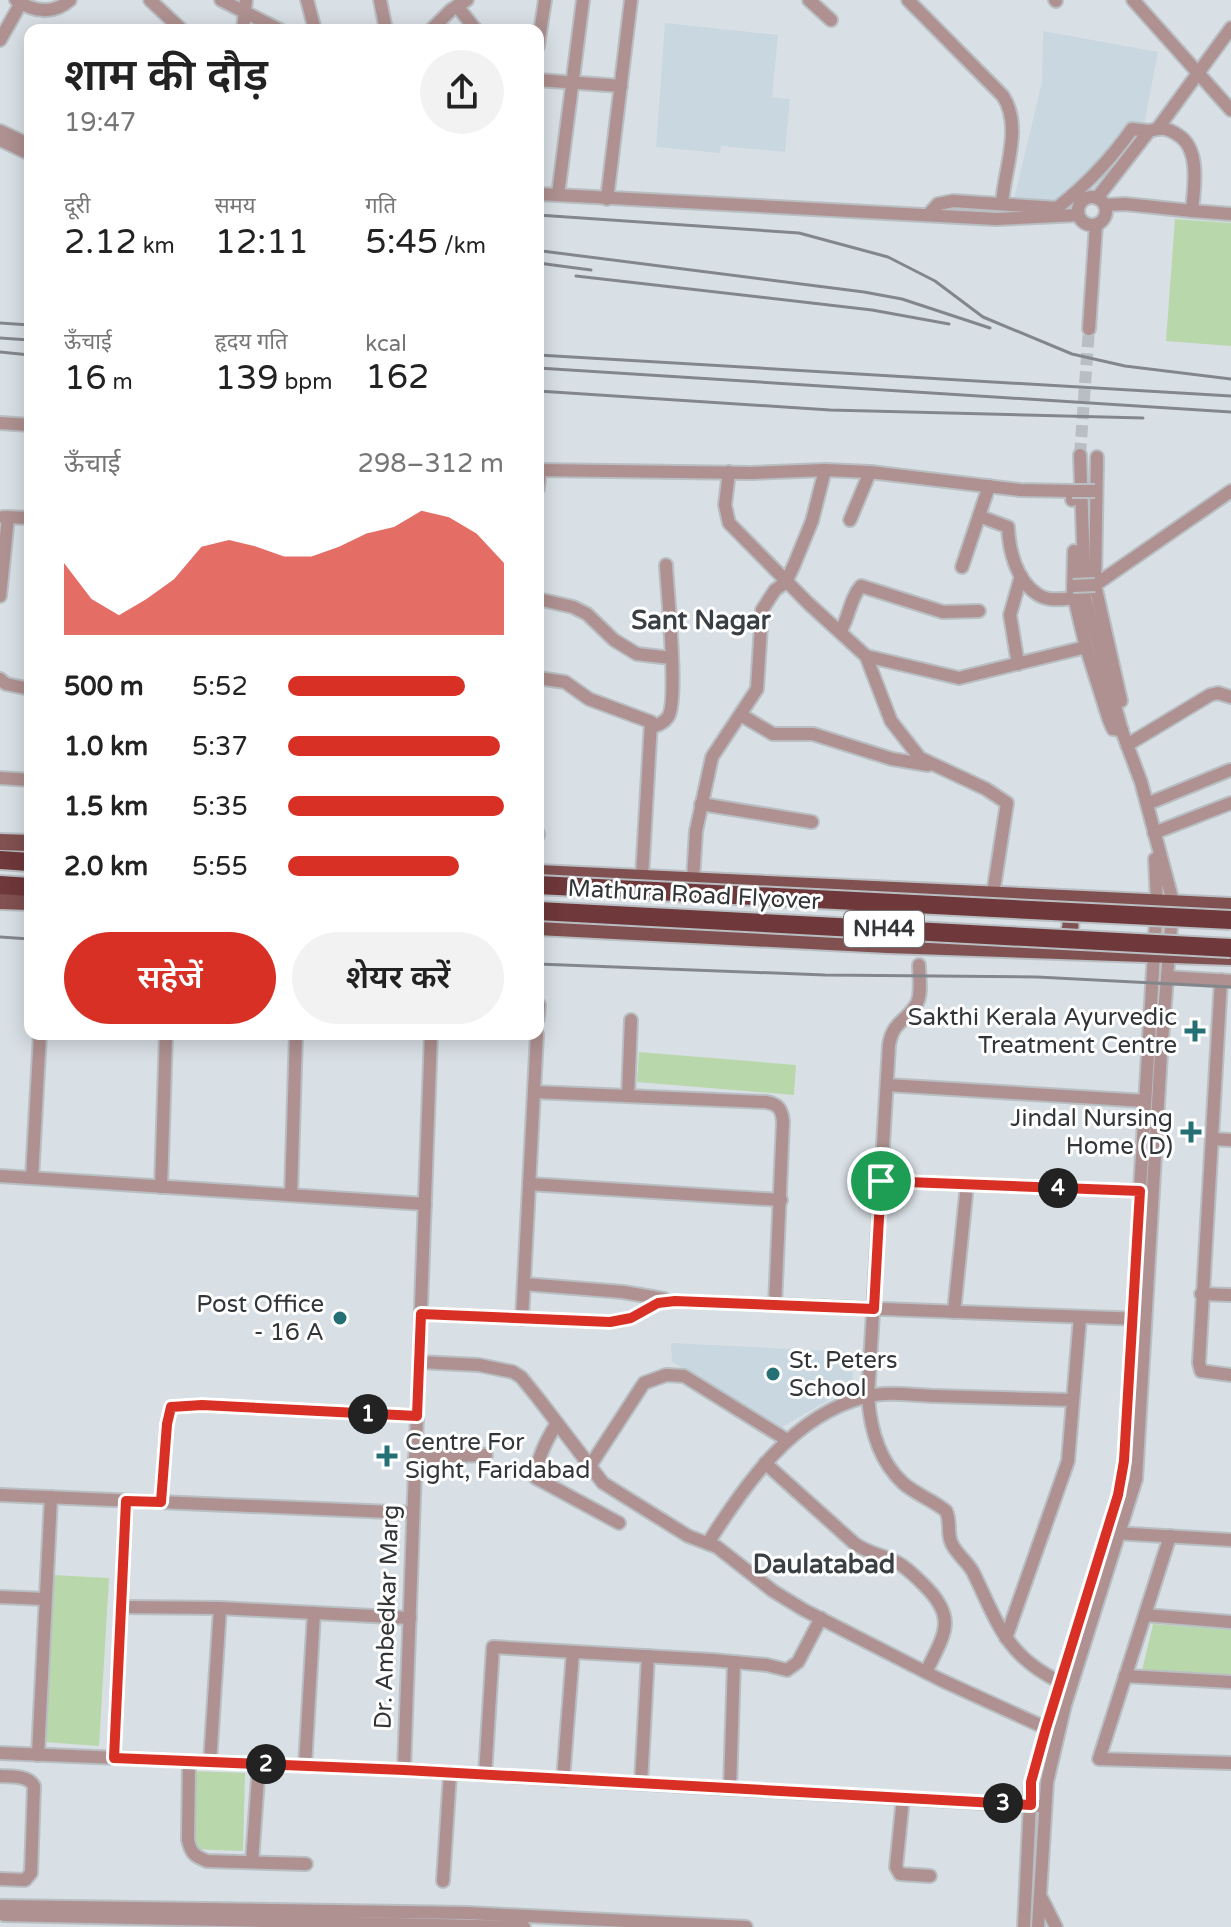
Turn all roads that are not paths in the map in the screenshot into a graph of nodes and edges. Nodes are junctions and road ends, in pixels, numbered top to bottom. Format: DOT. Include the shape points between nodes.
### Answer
graph roads {
  1 [pos="70,0"];
  2 [pos="150,0"];
  3 [pos="221,0"];
  4 [pos="307,0"];
  5 [pos="380,0"];
  6 [pos="545,0"];
  7 [pos="583,0"];
  8 [pos="631,0"];
  9 [pos="809,0"];
  10 [pos="908,0"];
  11 [pos="1133,0"];
  12 [pos="19,2"];
  13 [pos="455,4"];
  14 [pos="246,6"];
  15 [pos="831,20"];
  16 [pos="176,24"];
  17 [pos="272,24"];
  18 [pos="313,24"];
  19 [pos="385,24"];
  20 [pos="437,24"];
  21 [pos="471,24"];
  22 [pos="541,24"];
  23 [pos="1231,28"];
  24 [pos="0,40"];
  25 [pos="1198,75"];
  26 [pos="544,80"];
  27 [pos="573,82"];
  28 [pos="621,86"];
  29 [pos="1231,110"];
  30 [pos="1153,130"];
  31 [pos="0,131"];
  32 [pos="0,140"];
  33 [pos="24,142"];
  34 [pos="24,151"];
  35 [pos="544,194"];
  36 [pos="558,195"];
  37 [pos="607,199"];
  38 [pos="1101,202"];
  39 [pos="1002,204"];
  40 [pos="1192,211"];
  41 [pos="1231,214"];
  42 [pos="928,215"];
  43 [pos="1078,215"];
  44 [pos="1096,225"];
  45 [pos="1089,329"];
  46 [pos="0,423"];
  47 [pos="24,425"];
  48 [pos="1080,455"];
  49 [pos="1097,457"];
  50 [pos="544,470"];
  51 [pos="825,470"];
  52 [pos="729,472"];
  53 [pos="870,472"];
  54 [pos="989,486"];
  55 [pos="1072,491"];
  56 [pos="1095,491"];
  57 [pos="1231,491"];
  58 [pos="979,516"];
  59 [pos="4,517"];
  60 [pos="24,518"];
  61 [pos="850,520"];
  62 [pos="666,565"];
  63 [pos="962,567"];
  64 [pos="1021,576"];
  65 [pos="786,582"];
  66 [pos="1095,585"];
  67 [pos="1074,592"];
  68 [pos="0,596"];
  69 [pos="544,600"];
  70 [pos="979,611"];
  71 [pos="840,632"];
  72 [pos="1086,647"];
  73 [pos="866,656"];
  74 [pos="671,658"];
  75 [pos="1018,664"];
  76 [pos="0,679"];
  77 [pos="544,679"];
  78 [pos="24,688"];
  79 [pos="1231,697"];
  80 [pos="741,715"];
  81 [pos="652,727"];
  82 [pos="1122,731"];
  83 [pos="1127,745"];
  84 [pos="931,765"];
  85 [pos="1230,770"];
  86 [pos="0,778"];
  87 [pos="24,780"];
  88 [pos="1231,803"];
  89 [pos="701,804"];
  90 [pos="1147,804"];
  91 [pos="812,822"];
  92 [pos="1154,836"];
  93 [pos="0,842"];
  94 [pos="24,843"];
  95 [pos="0,860"];
  96 [pos="24,862"];
  97 [pos="544,873"];
  98 [pos="642,877"];
  99 [pos="693,880"];
  100 [pos="0,885"];
  101 [pos="544,885"];
  102 [pos="24,887"];
  103 [pos="993,894"];
  104 [pos="1059,897"];
  105 [pos="0,901"];
  106 [pos="24,902"];
  107 [pos="1165,902"];
  108 [pos="1231,910"];
  109 [pos="544,911"];
  110 [pos="544,927"];
  111 [pos="1055,951"];
  112 [pos="1164,956"];
  113 [pos="1230,956"];
  114 [pos="919,965"];
  115 [pos="1167,977"];
  116 [pos="1226,980"];
  117 [pos="631,1020"];
  118 [pos="40,1040"];
  119 [pos="166,1040"];
  120 [pos="296,1040"];
  121 [pos="431,1040"];
  122 [pos="537,1040"];
  123 [pos="1216,1058"];
  124 [pos="1231,1058"];
  125 [pos="887,1085"];
  126 [pos="534,1092"];
  127 [pos="628,1096"];
  128 [pos="1145,1101"];
  129 [pos="1212,1139"];
  130 [pos="1231,1140"];
  131 [pos="0,1176"];
  132 [pos="32,1178"];
  133 [pos="881,1181"];
  134 [pos="529,1184"];
  135 [pos="967,1185"];
  136 [pos="161,1187"];
  137 [pos="1140,1191"];
  138 [pos="291,1195"];
  139 [pos="781,1200"];
  140 [pos="425,1204"];
  141 [pos="524,1284"];
  142 [pos="1201,1294"];
  143 [pos="1231,1295"];
  144 [pos="675,1301"];
  145 [pos="775,1305"];
  146 [pos="874,1309"];
  147 [pos="954,1312"];
  148 [pos="421,1314"];
  149 [pos="1080,1317"];
  150 [pos="522,1319"];
  151 [pos="1140,1319"];
  152 [pos="419,1362"];
  153 [pos="1231,1375"];
  154 [pos="868,1396"];
  155 [pos="1072,1400"];
  156 [pos="417,1416"];
  157 [pos="557,1423"];
  158 [pos="787,1440"];
  159 [pos="486,1455"];
  160 [pos="415,1457"];
  161 [pos="765,1463"];
  162 [pos="590,1466"];
  163 [pos="0,1495"];
  164 [pos="51,1497"];
  165 [pos="126,1501"];
  166 [pos="161,1502"];
  167 [pos="413,1513"];
  168 [pos="619,1523"];
  169 [pos="1112,1533"];
  170 [pos="1170,1536"];
  171 [pos="1231,1540"];
  172 [pos="708,1543"];
  173 [pos="0,1597"];
  174 [pos="45,1599"];
  175 [pos="121,1607"];
  176 [pos="220,1608"];
  177 [pos="314,1613"];
  178 [pos="1145,1615"];
  179 [pos="410,1618"];
  180 [pos="821,1618"];
  181 [pos="1231,1622"];
  182 [pos="1006,1638"];
  183 [pos="573,1652"];
  184 [pos="648,1656"];
  185 [pos="734,1662"];
  186 [pos="926,1672"];
  187 [pos="1125,1676"];
  188 [pos="1060,1682"];
  189 [pos="1231,1682"];
  190 [pos="1046,1728"];
  191 [pos="0,1753"];
  192 [pos="38,1755"];
  193 [pos="114,1758"];
  194 [pos="189,1761"];
  195 [pos="210,1762"];
  196 [pos="1231,1763"];
  197 [pos="259,1764"];
  198 [pos="305,1766"];
  199 [pos="404,1770"];
  200 [pos="450,1774"];
  201 [pos="485,1775"];
  202 [pos="0,1776"];
  203 [pos="563,1780"];
  204 [pos="641,1783"];
  205 [pos="730,1788"];
  206 [pos="903,1798"];
  207 [pos="1031,1805"];
  208 [pos="1046,1806"];
  209 [pos="252,1862"];
  210 [pos="306,1864"];
  211 [pos="930,1876"];
  212 [pos="0,1879"];
  213 [pos="443,1881"];
  214 [pos="1040,1892"];
  215 [pos="0,1906"];
  216 [pos="0,1914"];
  217 [pos="130,1918"];
  218 [pos="467,1921"];
  219 [pos="1024,1921"];
  220 [pos="524,1927"];
  221 [pos="746,1927"];
  222 [pos="1011,1927"];
  223 [pos="1038,1927"];
  224 [pos="1056,1927"];
  1 -- 12 [label="street" via="45,11"];
  2 -- 16 [label="street"];
  3 -- 14 [label="street"];
  4 -- 18 [label="street"];
  5 -- 19 [label="street"];
  6 -- 22 [label="street"];
  7 -- 27 [label="street"];
  8 -- 28 [label="street"];
  9 -- 15 [label="street"];
  10 -- 39 [label="street" via="1009,106 1012,135"];
  11 -- 25 [label="street"];
  12 -- 24 [label="street"];
  13 -- 20 [label="street"];
  13 -- 21 [label="street"];
  14 -- 17 [label="street"];
  23 -- 25 [label="street"];
  25 -- 29 [label="street"];
  25 -- 30 [label="street"];
  26 -- 27 [label="street"];
  27 -- 28 [label="street"];
  27 -- 36 [label="street"];
  28 -- 37 [label="street"];
  30 -- 38 [label="street"];
  30 -- 39 [label="street" via="1132,129 1057,208"];
  30 -- 40 [label="street" via="1171,130 1187,140 1193,160"];
  31 -- 33 [label="street"];
  32 -- 34 [label="street"];
  35 -- 36 [label="street"];
  36 -- 37 [label="street"];
  37 -- 42 [label="street"];
  38 -- 40 [label="street"];
  38 -- 43 [label="street" via="1088,198"];
  38 -- 44 [label="street" via="1105,217"];
  39 -- 42 [label="street" via="946,202"];
  40 -- 41 [label="street"];
  42 -- 43 [label="street"];
  43 -- 44 [label="street" via="1087,225"];
  44 -- 45 [label="street"];
  46 -- 47 [label="street"];
  48 -- 82 [label="street" via="1085,598"];
  49 -- 56 [label="street"];
  50 -- 52 [label="street"];
  51 -- 52 [label="street"];
  51 -- 53 [label="street"];
  51 -- 65 [label="street" via="812,521"];
  52 -- 65 [label="street" via="729,523"];
  53 -- 54 [label="street"];
  53 -- 61 [label="street"];
  54 -- 55 [label="street"];
  54 -- 58 [label="street"];
  55 -- 56 [label="street, bridge"];
  55 -- 67 [label="street"];
  56 -- 66 [label="street"];
  57 -- 66 [label="street"];
  58 -- 63 [label="street"];
  58 -- 64 [label="street" via="1008,527 1008,543"];
  59 -- 60 [label="street"];
  59 -- 68 [label="street"];
  62 -- 74 [label="street"];
  64 -- 67 [label="street" via="1037,595 1052,600"];
  64 -- 75 [label="street" via="1010,615"];
  65 -- 71 [label="street"];
  65 -- 80 [label="street" via="762,610 757,689"];
  66 -- 67 [label="street, bridge"];
  66 -- 82 [label="street" via="1126,720"];
  67 -- 72 [label="street"];
  69 -- 74 [label="street" via="587,614 637,654"];
  70 -- 71 [label="street" via="943,612 861,586"];
  71 -- 73 [label="street"];
  72 -- 75 [label="street"];
  72 -- 82 [label="street" via="1109,720 1113,729"];
  73 -- 75 [label="street" via="959,678"];
  73 -- 84 [label="street" via="891,721"];
  74 -- 81 [label="street" via="671,709"];
  76 -- 78 [label="street"];
  77 -- 81 [label="street" via="565,682 589,699 647,719"];
  79 -- 83 [label="street" via="1210,695"];
  80 -- 84 [label="street" via="773,734 813,734 902,762"];
  80 -- 89 [label="street" via="712,757"];
  81 -- 98 [label="street"];
  82 -- 83 [label="street"];
  83 -- 90 [label="street"];
  84 -- 103 [label="street" via="1007,803"];
  85 -- 90 [label="street"];
  86 -- 87 [label="street"];
  88 -- 92 [label="street"];
  89 -- 91 [label="street"];
  89 -- 99 [label="street"];
  90 -- 92 [label="street"];
  92 -- 107 [label="street"];
  93 -- 94 [label="main road"];
  95 -- 96 [label="highway"];
  97 -- 98 [label="main road"];
  98 -- 99 [label="main road"];
  99 -- 103 [label="main road"];
  100 -- 102 [label="highway"];
  101 -- 108 [label="highway, Mathura Road Flyover / NH44, bridge"];
  103 -- 104 [label="main road"];
  104 -- 107 [label="main road"];
  104 -- 111 [label="main road" via="1071,926"];
  105 -- 106 [label="main road"];
  107 -- 108 [label="main road"];
  107 -- 112 [label="street"];
  108 -- 113 [label="main road" via="1219,914 1212,938 1216,949"];
  109 -- 113 [label="highway, Mathura Road Flyover / NH44, bridge"];
  110 -- 111 [label="main road"];
  111 -- 112 [label="main road"];
  112 -- 113 [label="main road"];
  112 -- 115 [label="street"];
  112 -- 128 [label="street"];
  114 -- 125 [label="street" via="916,1005 891,1032"];
  115 -- 116 [label="street"];
  115 -- 151 [label="street"];
  116 -- 123 [label="street"];
  117 -- 127 [label="street"];
  118 -- 132 [label="street"];
  119 -- 136 [label="street"];
  120 -- 138 [label="street"];
  121 -- 140 [label="street, Dr. Ambedkar Marg"];
  122 -- 126 [label="street"];
  123 -- 124 [label="street"];
  123 -- 129 [label="street"];
  125 -- 128 [label="street"];
  125 -- 133 [label="street"];
  126 -- 127 [label="street"];
  126 -- 134 [label="street"];
  127 -- 139 [label="street" via="775,1103 783,1122"];
  128 -- 137 [label="street"];
  129 -- 130 [label="street"];
  129 -- 142 [label="street"];
  131 -- 132 [label="street"];
  132 -- 136 [label="street"];
  133 -- 135 [label="street"];
  133 -- 146 [label="street"];
  134 -- 139 [label="street"];
  134 -- 141 [label="street"];
  135 -- 137 [label="street"];
  135 -- 147 [label="street"];
  136 -- 138 [label="street"];
  137 -- 151 [label="street"];
  138 -- 140 [label="street"];
  139 -- 145 [label="street"];
  140 -- 148 [label="street, Dr. Ambedkar Marg"];
  141 -- 144 [label="street"];
  141 -- 150 [label="street"];
  142 -- 143 [label="street"];
  142 -- 153 [label="street" via="1201,1371"];
  144 -- 145 [label="street"];
  144 -- 150 [label="street" via="610,1322"];
  145 -- 146 [label="street"];
  146 -- 147 [label="street"];
  146 -- 154 [label="street"];
  147 -- 149 [label="street"];
  148 -- 150 [label="street"];
  148 -- 152 [label="street, Dr. Ambedkar Marg"];
  149 -- 151 [label="street"];
  149 -- 155 [label="street"];
  151 -- 169 [label="street" via="1136,1479"];
  152 -- 156 [label="street, Dr. Ambedkar Marg"];
  152 -- 157 [label="street" via="513,1372"];
  154 -- 155 [label="street"];
  154 -- 158 [label="street" via="845,1403"];
  154 -- 182 [label="street" via="869,1419 881,1453 904,1484 946,1511 952,1545 973,1573"];
  155 -- 182 [label="street" via="1068,1461"];
  156 -- 160 [label="street, Dr. Ambedkar Marg"];
  156 -- 166 [label="street" via="171,1407"];
  157 -- 162 [label="street"];
  157 -- 168 [label="street" via="536,1478"];
  158 -- 161 [label="street"];
  158 -- 162 [label="street" via="684,1376 666,1375 644,1383"];
  159 -- 160 [label="street"];
  160 -- 167 [label="street, Dr. Ambedkar Marg"];
  161 -- 172 [label="street"];
  161 -- 186 [label="street" via="854,1543 898,1563 934,1595 947,1628"];
  162 -- 172 [label="street" via="603,1483"];
  163 -- 164 [label="street"];
  164 -- 165 [label="street"];
  164 -- 174 [label="street"];
  165 -- 166 [label="street"];
  165 -- 175 [label="street"];
  166 -- 167 [label="street"];
  167 -- 179 [label="street, Dr. Ambedkar Marg"];
  169 -- 170 [label="street"];
  169 -- 188 [label="street"];
  169 -- 208 [label="street" via="1065,1705"];
  170 -- 171 [label="street"];
  170 -- 178 [label="street"];
  172 -- 180 [label="street" via="773,1591"];
  173 -- 174 [label="street"];
  174 -- 192 [label="street"];
  175 -- 176 [label="street"];
  175 -- 193 [label="street"];
  176 -- 177 [label="street"];
  176 -- 195 [label="street"];
  177 -- 179 [label="street"];
  177 -- 198 [label="street"];
  178 -- 181 [label="street"];
  178 -- 187 [label="street"];
  179 -- 199 [label="street, Dr. Ambedkar Marg"];
  180 -- 185 [label="street" via="790,1670"];
  180 -- 186 [label="street"];
  182 -- 188 [label="street" via="1035,1670"];
  183 -- 184 [label="street"];
  183 -- 201 [label="street" via="493,1647"];
  183 -- 203 [label="street"];
  184 -- 185 [label="street"];
  184 -- 204 [label="street"];
  185 -- 205 [label="street"];
  186 -- 190 [label="street"];
  187 -- 189 [label="street"];
  187 -- 196 [label="street" via="1099,1759"];
  188 -- 190 [label="street"];
  190 -- 207 [label="street" via="1031,1782"];
  191 -- 192 [label="street"];
  192 -- 193 [label="street"];
  193 -- 194 [label="street"];
  194 -- 195 [label="street"];
  194 -- 209 [label="street" via="190,1852 207,1861"];
  195 -- 197 [label="street"];
  197 -- 198 [label="street"];
  197 -- 209 [label="street"];
  198 -- 199 [label="street"];
  199 -- 200 [label="street"];
  200 -- 201 [label="street"];
  200 -- 213 [label="street"];
  201 -- 203 [label="street"];
  202 -- 212 [label="street" via="24,1778 34,1786 31,1873 25,1880"];
  203 -- 204 [label="street"];
  204 -- 205 [label="street"];
  205 -- 206 [label="street"];
  206 -- 207 [label="street"];
  206 -- 211 [label="street" via="896,1867 900,1874"];
  207 -- 208 [label="street"];
  207 -- 219 [label="street"];
  208 -- 214 [label="street"];
  209 -- 210 [label="street"];
  214 -- 223 [label="street"];
  214 -- 224 [label="street"];
  215 -- 217 [label="street"];
  216 -- 217 [label="street"];
  217 -- 218 [label="street"];
  218 -- 220 [label="street"];
  218 -- 221 [label="street"];
  219 -- 222 [label="street"];
}
